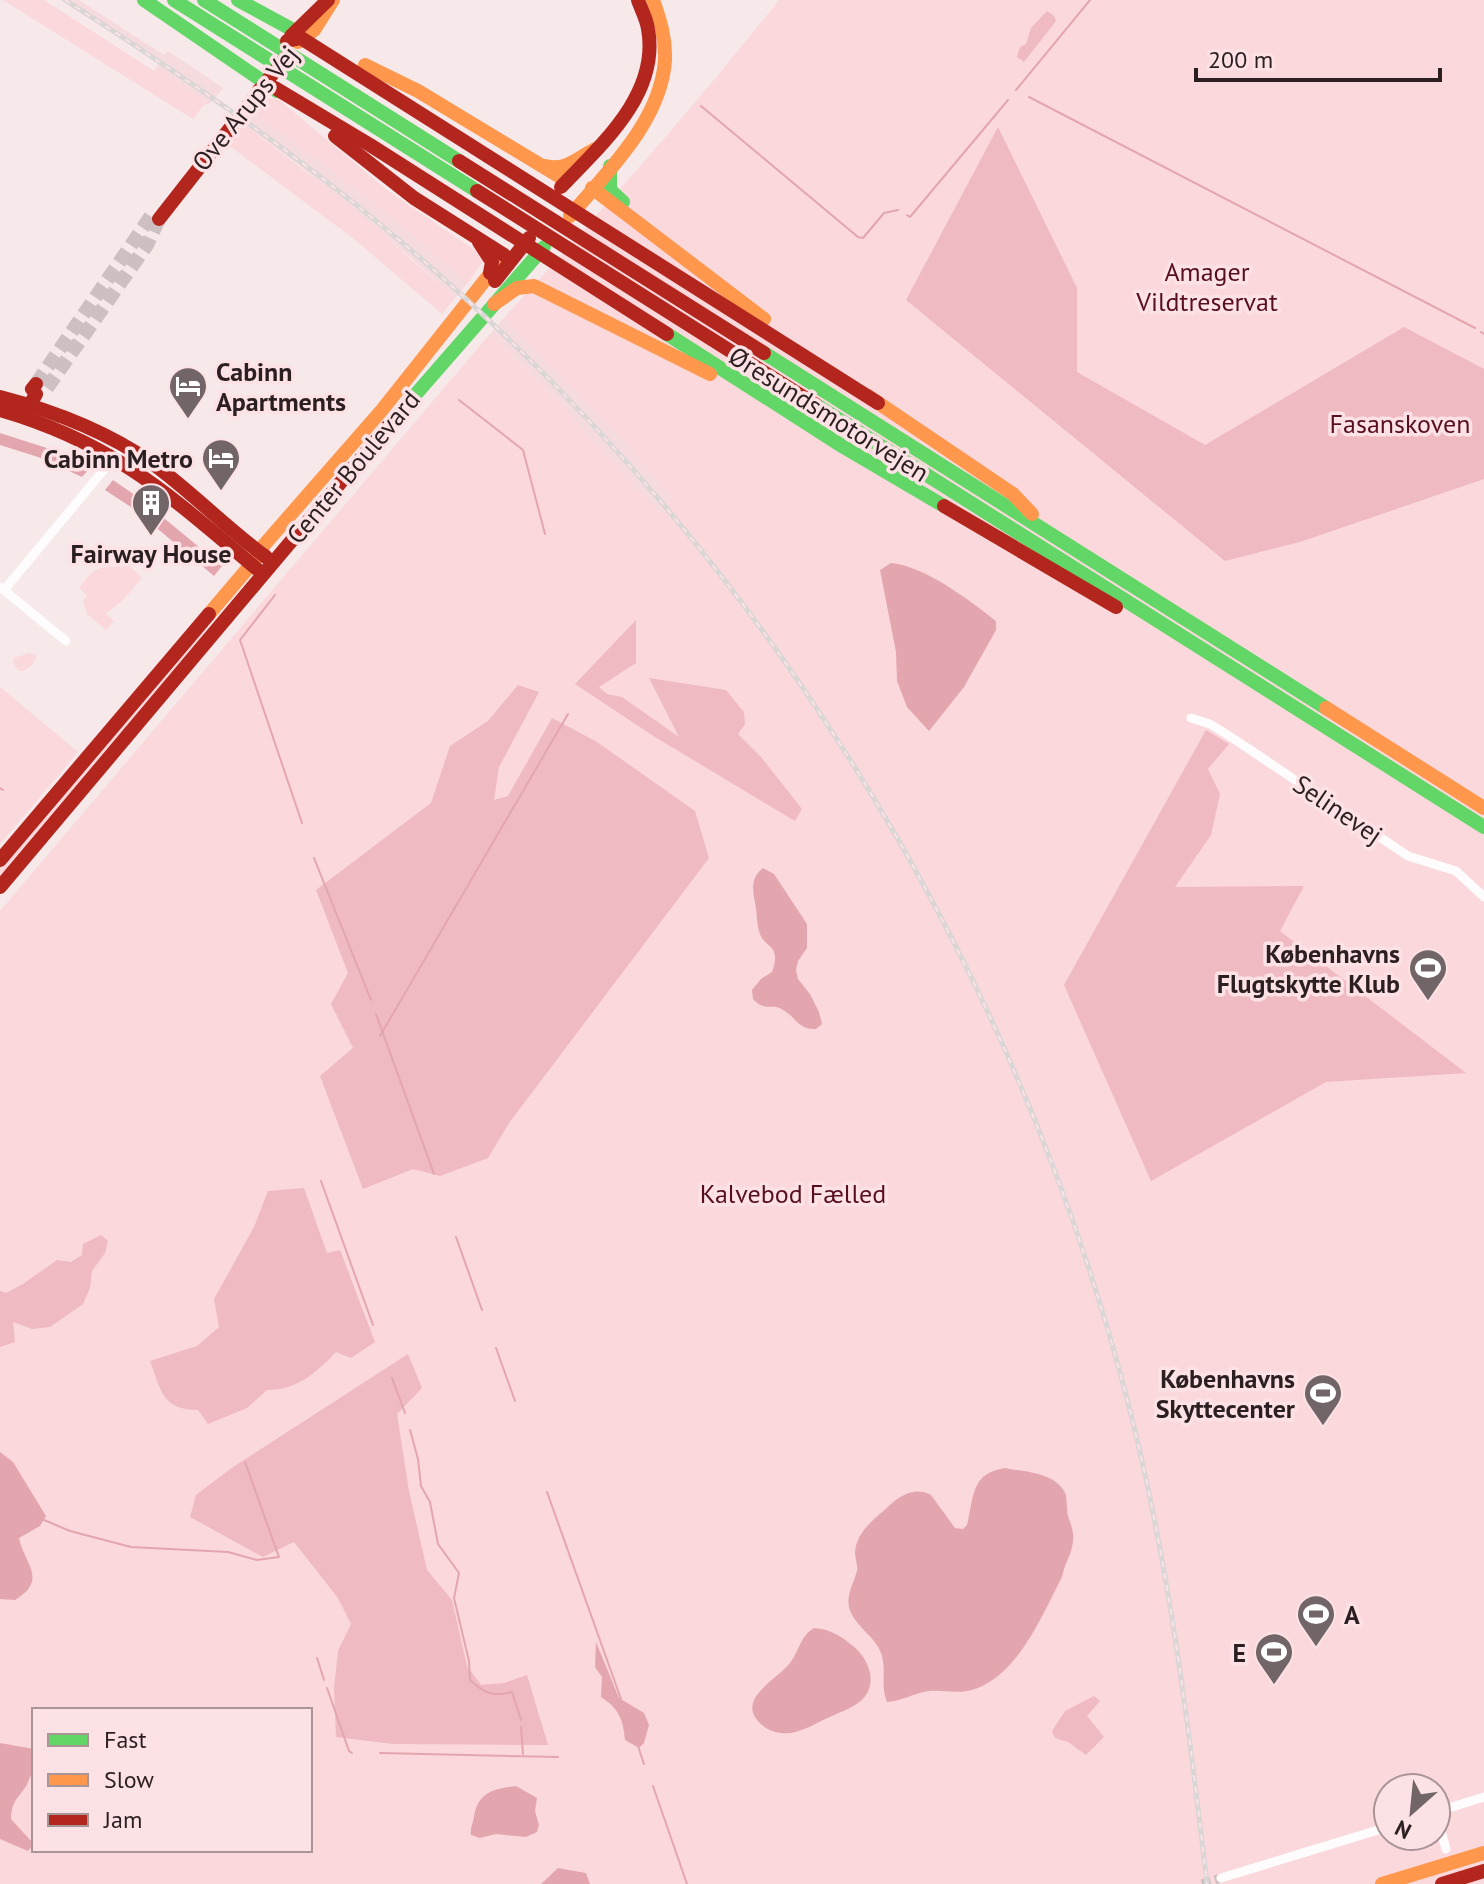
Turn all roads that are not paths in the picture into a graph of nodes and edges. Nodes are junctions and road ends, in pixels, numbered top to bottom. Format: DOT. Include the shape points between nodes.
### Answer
graph roads {
  1 [pos="144,0"];
  2 [pos="174,0"];
  3 [pos="204,0"];
  4 [pos="238,0"];
  5 [pos="330,0"];
  6 [pos="638,0"];
  7 [pos="653,0"];
  8 [pos="656,30"];
  9 [pos="294,40"];
  10 [pos="648,67"];
  11 [pos="259,90"];
  12 [pos="598,148"];
  13 [pos="202,154"];
  14 [pos="528,157"];
  15 [pos="610,166"];
  16 [pos="576,189"];
  17 [pos="156,216"];
  18 [pos="478,239"];
  19 [pos="517,259"];
  20 [pos="490,273"];
  21 [pos="707,274"];
  22 [pos="486,296"];
  23 [pos="577,305"];
  24 [pos="457,332"];
  25 [pos="38,392"];
  26 [pos="0,397"];
  27 [pos="878,403"];
  28 [pos="0,410"];
  29 [pos="21,416"];
  30 [pos="842,446"];
  31 [pos="119,451"];
  32 [pos="1050,534"];
  33 [pos="262,563"];
  34 [pos="2,588"];
  35 [pos="1170,629"];
  36 [pos="66,641"];
  37 [pos="1191,718"];
  38 [pos="1484,808"];
  39 [pos="1484,827"];
  40 [pos="0,860"];
  41 [pos="0,887"];
  42 [pos="1484,897"];
  43 [pos="1484,1797"];
  44 [pos="1452,1808"];
  45 [pos="1372,1832"];
  46 [pos="1484,1853"];
  47 [pos="1484,1871"];
  48 [pos="1221,1878"];
  49 [pos="1484,1878"];
  50 [pos="1382,1884"];
  51 [pos="1442,1884"];
  52 [pos="1455,1884"];
  1 -- 18 [label="main road" via="242,65 414,198"];
  2 -- 35 [label="main road, Øresundsmotorvejen"];
  3 -- 32 [label="main road, Øresundsmotorvejen"];
  4 -- 14 [label="main road" via="418,91"];
  5 -- 9 [label="main road, Ove Arups Vej" via="314,30"];
  6 -- 8 [label="main road"];
  7 -- 8 [label="main road"];
  8 -- 10 [label="main road, Center Boulevard"];
  8 -- 15 [label="main road, Center Boulevard" via="666,67 658,97 645,123"];
  9 -- 11 [label="main road, Ove Arups Vej"];
  9 -- 13 [label="main road, Ove Arups Vej"];
  9 -- 27 [label="main road" via="406,103"];
  10 -- 12 [label="main road, Center Boulevard" via="629,113"];
  10 -- 16 [label="main road" via="652,85 641,109"];
  11 -- 13 [label="main road, Ove Arups Vej"];
  11 -- 30 [label="main road" via="275,88 370,145"];
  12 -- 14 [label="main road" via="559,170"];
  12 -- 16 [label="main road, Center Boulevard"];
  13 -- 17 [label="main road, Ove Arups Vej"];
  14 -- 16 [label="main road"];
  15 -- 16 [label="main road, Center Boulevard"];
  15 -- 21 [label="main road" via="614,196 681,245"];
  16 -- 19 [label="main road, Center Boulevard"];
  16 -- 19 [label="main road, Center Boulevard"];
  16 -- 21 [label="main road"];
  18 -- 19 [label="main road"];
  18 -- 20 [label="main road" via="490,255"];
  19 -- 20 [label="main road, Center Boulevard"];
  19 -- 22 [label="main road, Center Boulevard"];
  19 -- 23 [label="main road"];
  20 -- 22 [label="main road, Center Boulevard"];
  21 -- 27 [label="main road"];
  22 -- 23 [label="main road" via="526,285"];
  22 -- 24 [label="main road, Center Boulevard"];
  22 -- 24 [label="main road, Center Boulevard"];
  23 -- 30 [label="main road"];
  24 -- 33 [label="main road, Center Boulevard" via="431,375"];
  24 -- 33 [label="main road, Center Boulevard" via="264,545"];
  25 -- 26 [label="main road"];
  25 -- 29 [label="main road"];
  25 -- 31 [label="main road" via="54,411"];
  27 -- 32 [label="main road" via="1013,494"];
  28 -- 29 [label="main road"];
  29 -- 31 [label="main road"];
  30 -- 35 [label="main road" via="1103,601"];
  31 -- 33 [label="main road" via="169,476"];
  31 -- 34 [label="street"];
  32 -- 38 [label="main road, Øresundsmotorvejen"];
  33 -- 40 [label="main road, Center Boulevard"];
  33 -- 41 [label="main road, Center Boulevard"];
  34 -- 36 [label="street"];
  35 -- 39 [label="main road, Øresundsmotorvejen"];
  37 -- 42 [label="street, Selinevej" via="1237,741 1408,856 1456,871"];
  43 -- 44 [label="street"];
  45 -- 48 [label="street"];
  46 -- 50 [label="main road"];
  47 -- 51 [label="main road"];
  49 -- 52 [label="main road"];
}
